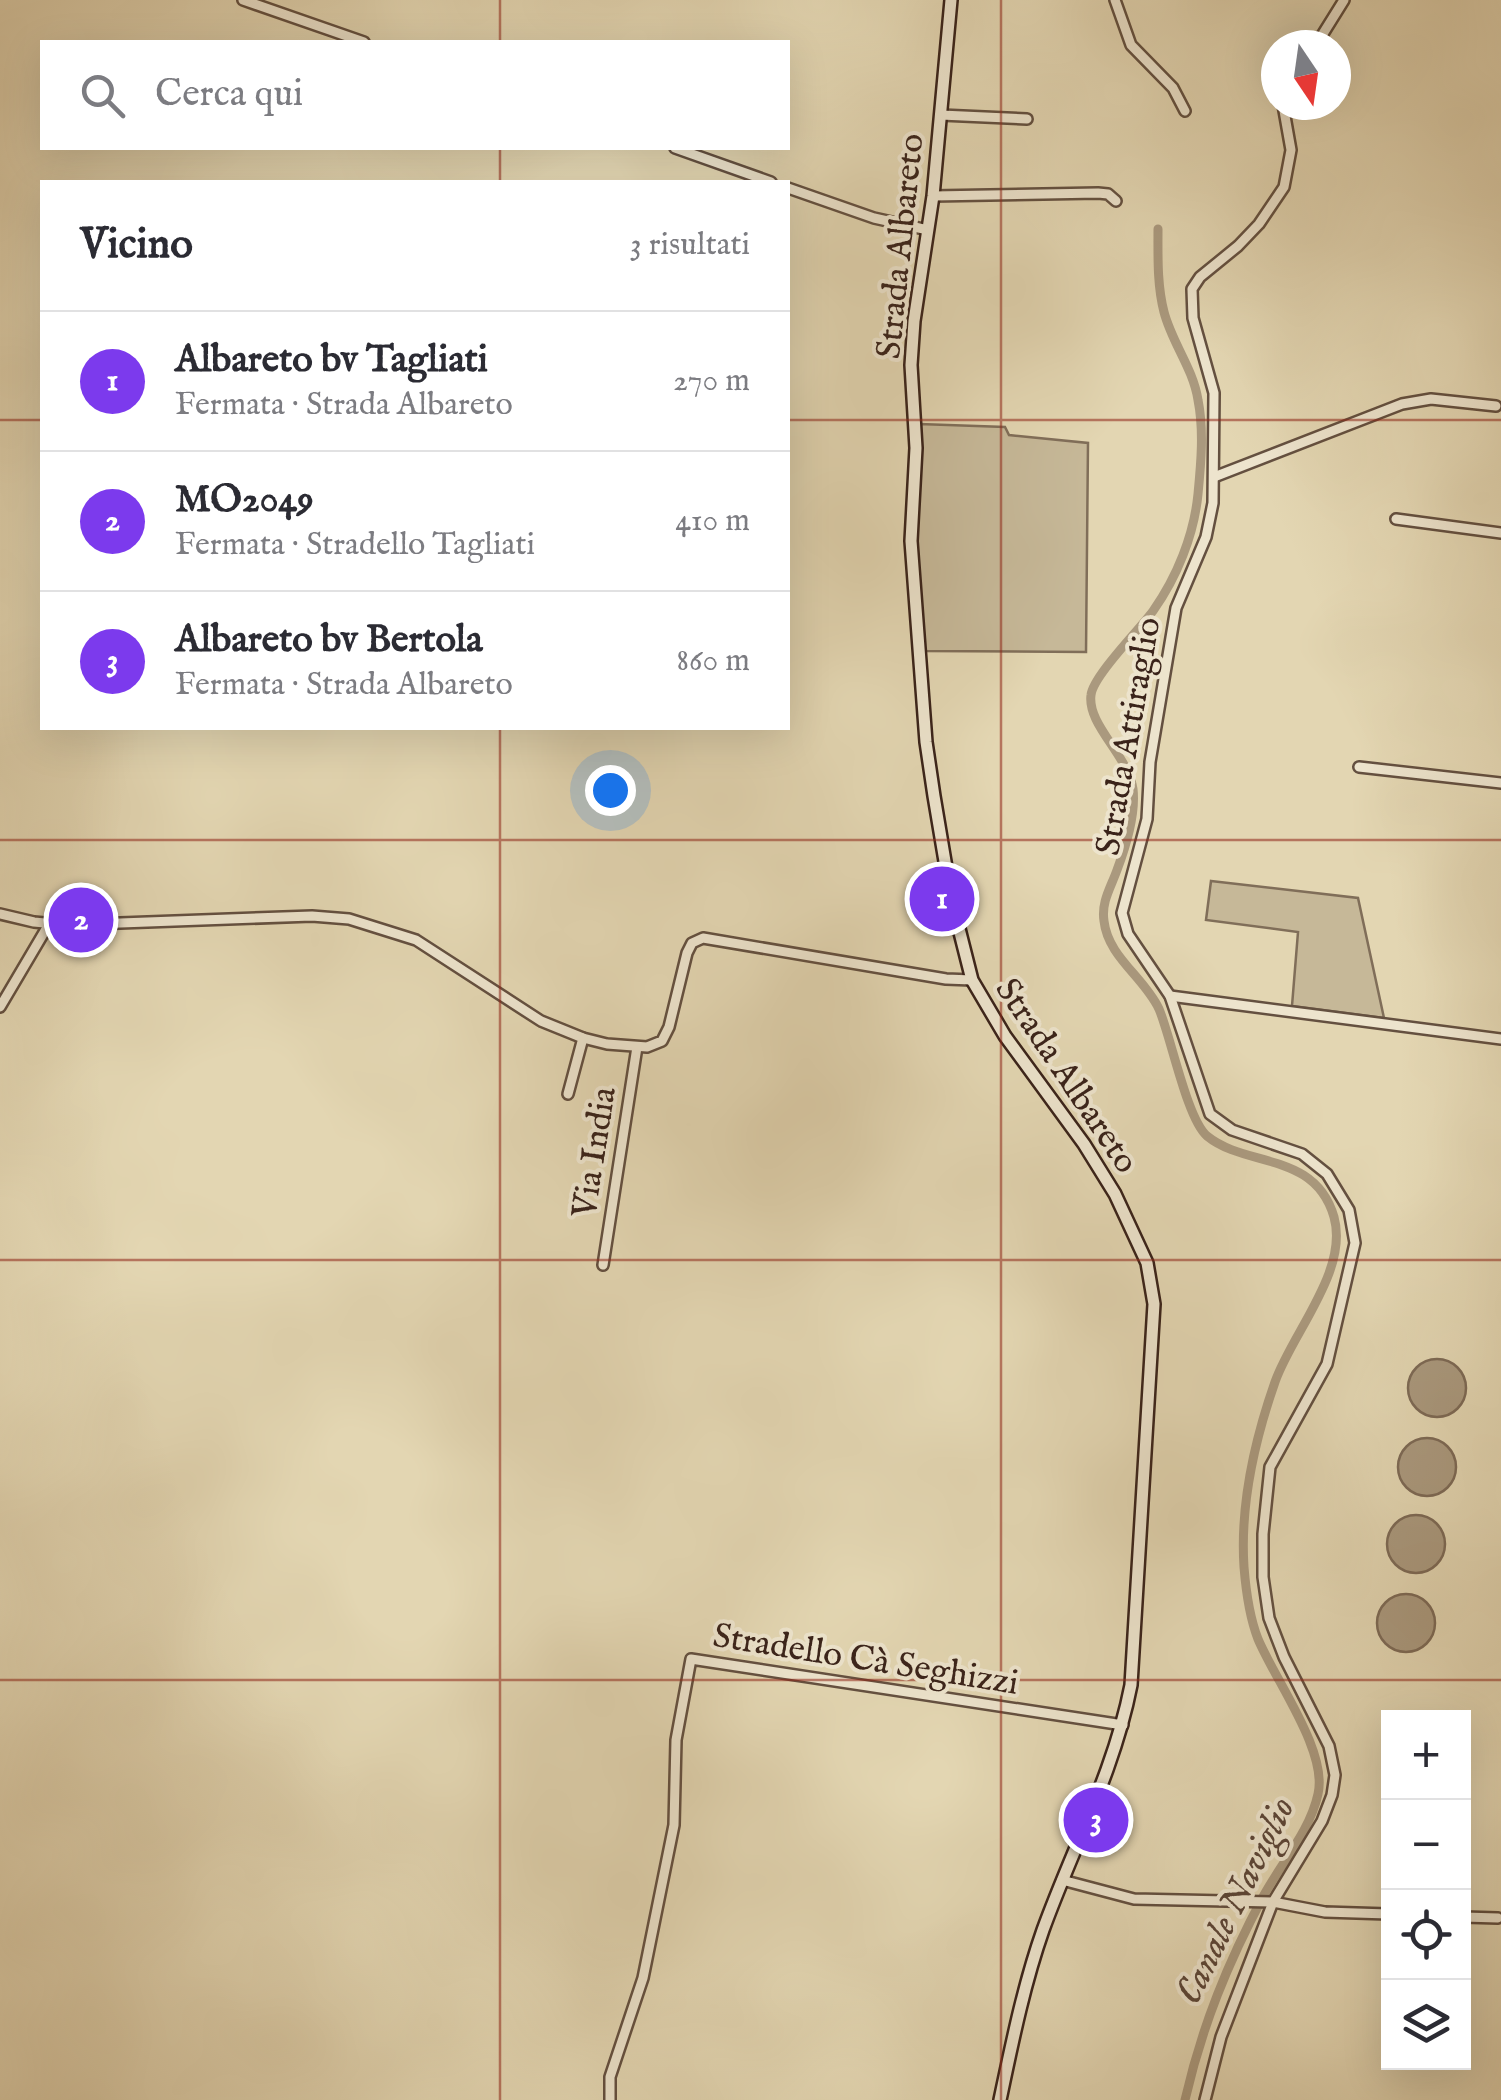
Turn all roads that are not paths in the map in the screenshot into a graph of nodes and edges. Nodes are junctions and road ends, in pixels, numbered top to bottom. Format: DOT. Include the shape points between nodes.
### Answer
graph roads {
  1 [pos="244,0"];
  2 [pos="951,0"];
  3 [pos="1115,0"];
  4 [pos="1344,0"];
  5 [pos="1325,30"];
  6 [pos="358,40"];
  7 [pos="1185,111"];
  8 [pos="941,114"];
  9 [pos="1027,118"];
  10 [pos="1285,120"];
  11 [pos="681,150"];
  12 [pos="765,180"];
  13 [pos="790,189"];
  14 [pos="934,196"];
  15 [pos="1116,200"];
  16 [pos="928,230"];
  17 [pos="1496,406"];
  18 [pos="1214,477"];
  19 [pos="1396,518"];
  20 [pos="1501,532"];
  21 [pos="1359,768"];
  22 [pos="1501,782"];
  23 [pos="0,914"];
  24 [pos="49,924"];
  25 [pos="972,980"];
  26 [pos="1170,996"];
  27 [pos="0,1007"];
  28 [pos="583,1038"];
  29 [pos="1501,1039"];
  30 [pos="637,1047"];
  31 [pos="568,1094"];
  32 [pos="603,1265"];
  33 [pos="1123,1724"];
  34 [pos="1062,1880"];
  35 [pos="1273,1902"];
  36 [pos="1381,1914"];
  37 [pos="1471,1917"];
  38 [pos="1498,1918"];
  39 [pos="610,2100"];
  40 [pos="1000,2100"];
  41 [pos="1205,2100"];
  1 -- 6 [label="street"];
  2 -- 8 [label="street, Strada Albareto"];
  3 -- 7 [label="street" via="1131,45 1174,88"];
  4 -- 5 [label="street"];
  8 -- 9 [label="street"];
  8 -- 14 [label="street, Strada Albareto"];
  10 -- 18 [label="street, Strada Attiraglio" via="1291,150 1284,187 1259,224 1192,289 1191,312 1214,393"];
  11 -- 12 [label="street"];
  13 -- 16 [label="street"];
  14 -- 15 [label="street" via="1098,193"];
  14 -- 16 [label="street, Strada Albareto"];
  16 -- 25 [label="street, Strada Albareto" via="912,342 911,541 931,778"];
  17 -- 18 [label="street" via="1431,399 1402,404"];
  18 -- 26 [label="street, Strada Attiraglio" via="1206,536 1176,608 1150,762 1148,818 1122,906 1125,928"];
  19 -- 20 [label="street"];
  21 -- 22 [label="street"];
  23 -- 24 [label="street"];
  24 -- 27 [label="street"];
  24 -- 28 [label="street" via="349,919 416,940 541,1020"];
  25 -- 30 [label="street" via="703,938 687,953 665,1037 652,1047"];
  25 -- 33 [label="street, Strada Albareto" via="1115,1194 1151,1281 1150,1390"];
  26 -- 29 [label="street"];
  26 -- 35 [label="street, Strada Attiraglio" via="1210,1114 1232,1130 1314,1162 1342,1194 1354,1234 1330,1356 1275,1452 1266,1493 1263,1578 1269,1618 1330,1746 1335,1775 1322,1821"];
  28 -- 30 [label="street"];
  28 -- 31 [label="street"];
  30 -- 32 [label="street, Via India"];
  33 -- 34 [label="street, Strada Albareto"];
  33 -- 39 [label="street, Stradello Cà Seghizzi" via="691,1660 676,1740 674,1825 644,1978 610,2077"];
  34 -- 35 [label="street" via="1134,1899"];
  34 -- 40 [label="street, Strada Albareto"];
  35 -- 36 [label="street"];
  35 -- 41 [label="street, Strada Attiraglio" via="1220,2036"];
  37 -- 38 [label="street"];
}
